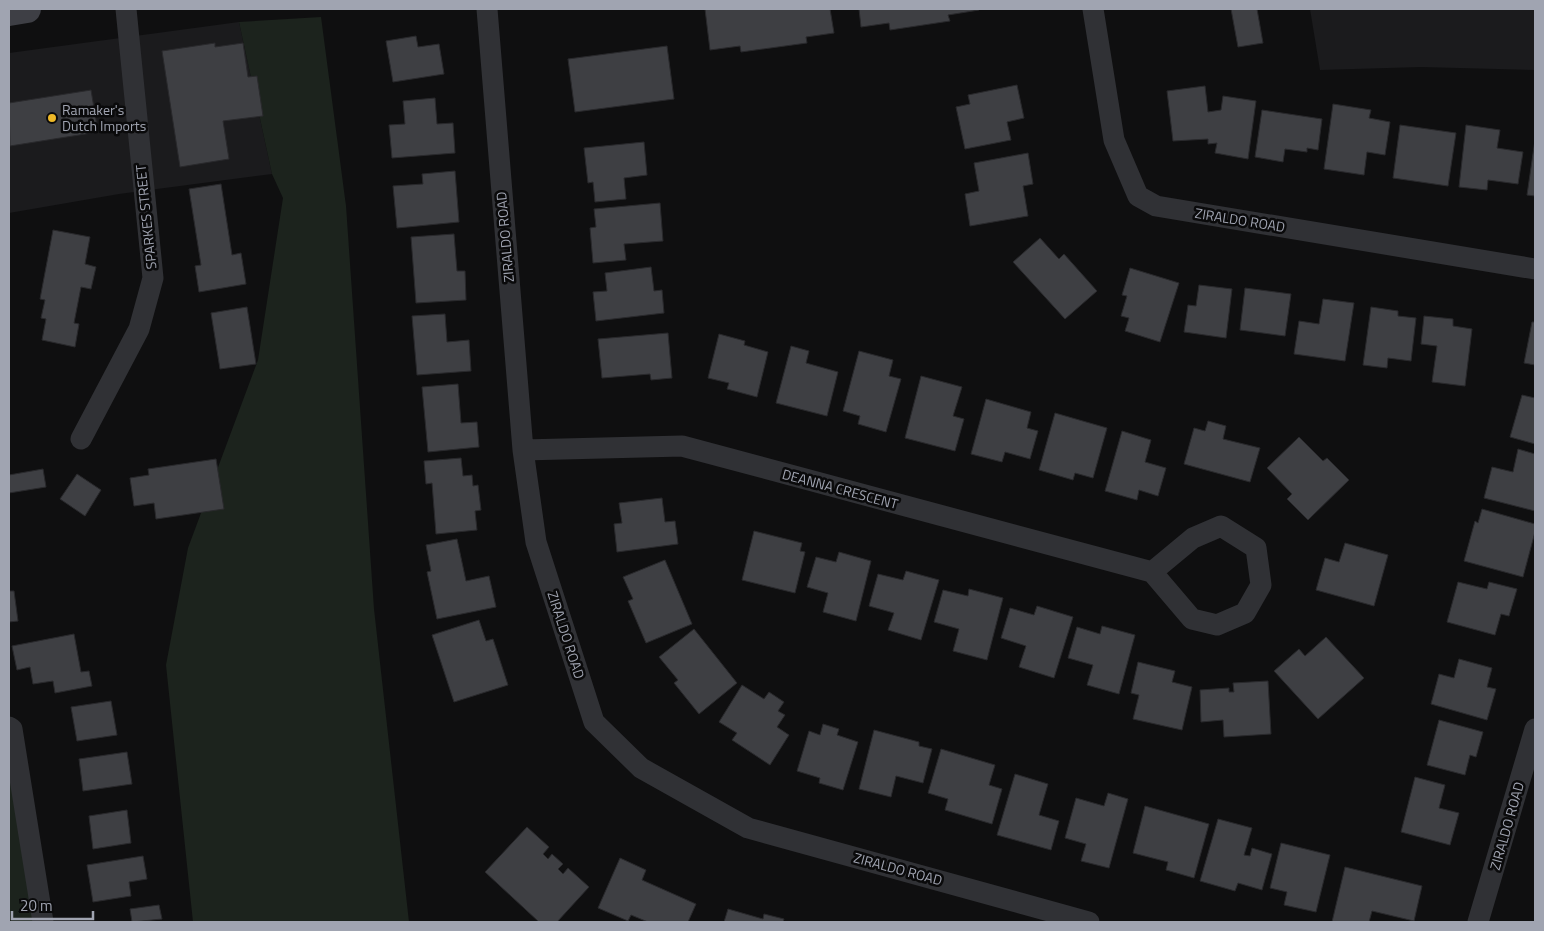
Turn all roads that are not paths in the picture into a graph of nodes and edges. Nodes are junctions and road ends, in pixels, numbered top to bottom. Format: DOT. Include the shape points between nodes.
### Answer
graph roads {
  1 [pos="27,9"];
  2 [pos="126,9"];
  3 [pos="487,9"];
  4 [pos="1094,9"];
  5 [pos="9,12"];
  6 [pos="1535,269"];
  7 [pos="81,440"];
  8 [pos="523,450"];
  9 [pos="1152,572"];
  10 [pos="9,727"];
  11 [pos="1535,729"];
  12 [pos="43,922"];
  13 [pos="1089,922"];
  14 [pos="1478,922"];
  1 -- 5 [label="main road"];
  2 -- 7 [label="street, SPARKES STREET" via="152,278 139,329"];
  3 -- 8 [label="street, ZIRALDO ROAD"];
  4 -- 6 [label="street, ZIRALDO ROAD" via="1114,140 1138,196 1156,206"];
  8 -- 9 [label="street, DEANNA CRESCENT" via="682,446"];
  8 -- 13 [label="street, ZIRALDO ROAD" via="536,542 594,722 641,768 748,828"];
  9 -- 9 [label="street" via="1193,538 1221,526 1256,548 1261,585 1245,613 1216,625 1192,619"];
  10 -- 12 [label="street" via="12,729"];
  11 -- 14 [label="street, ZIRALDO ROAD"];
}
